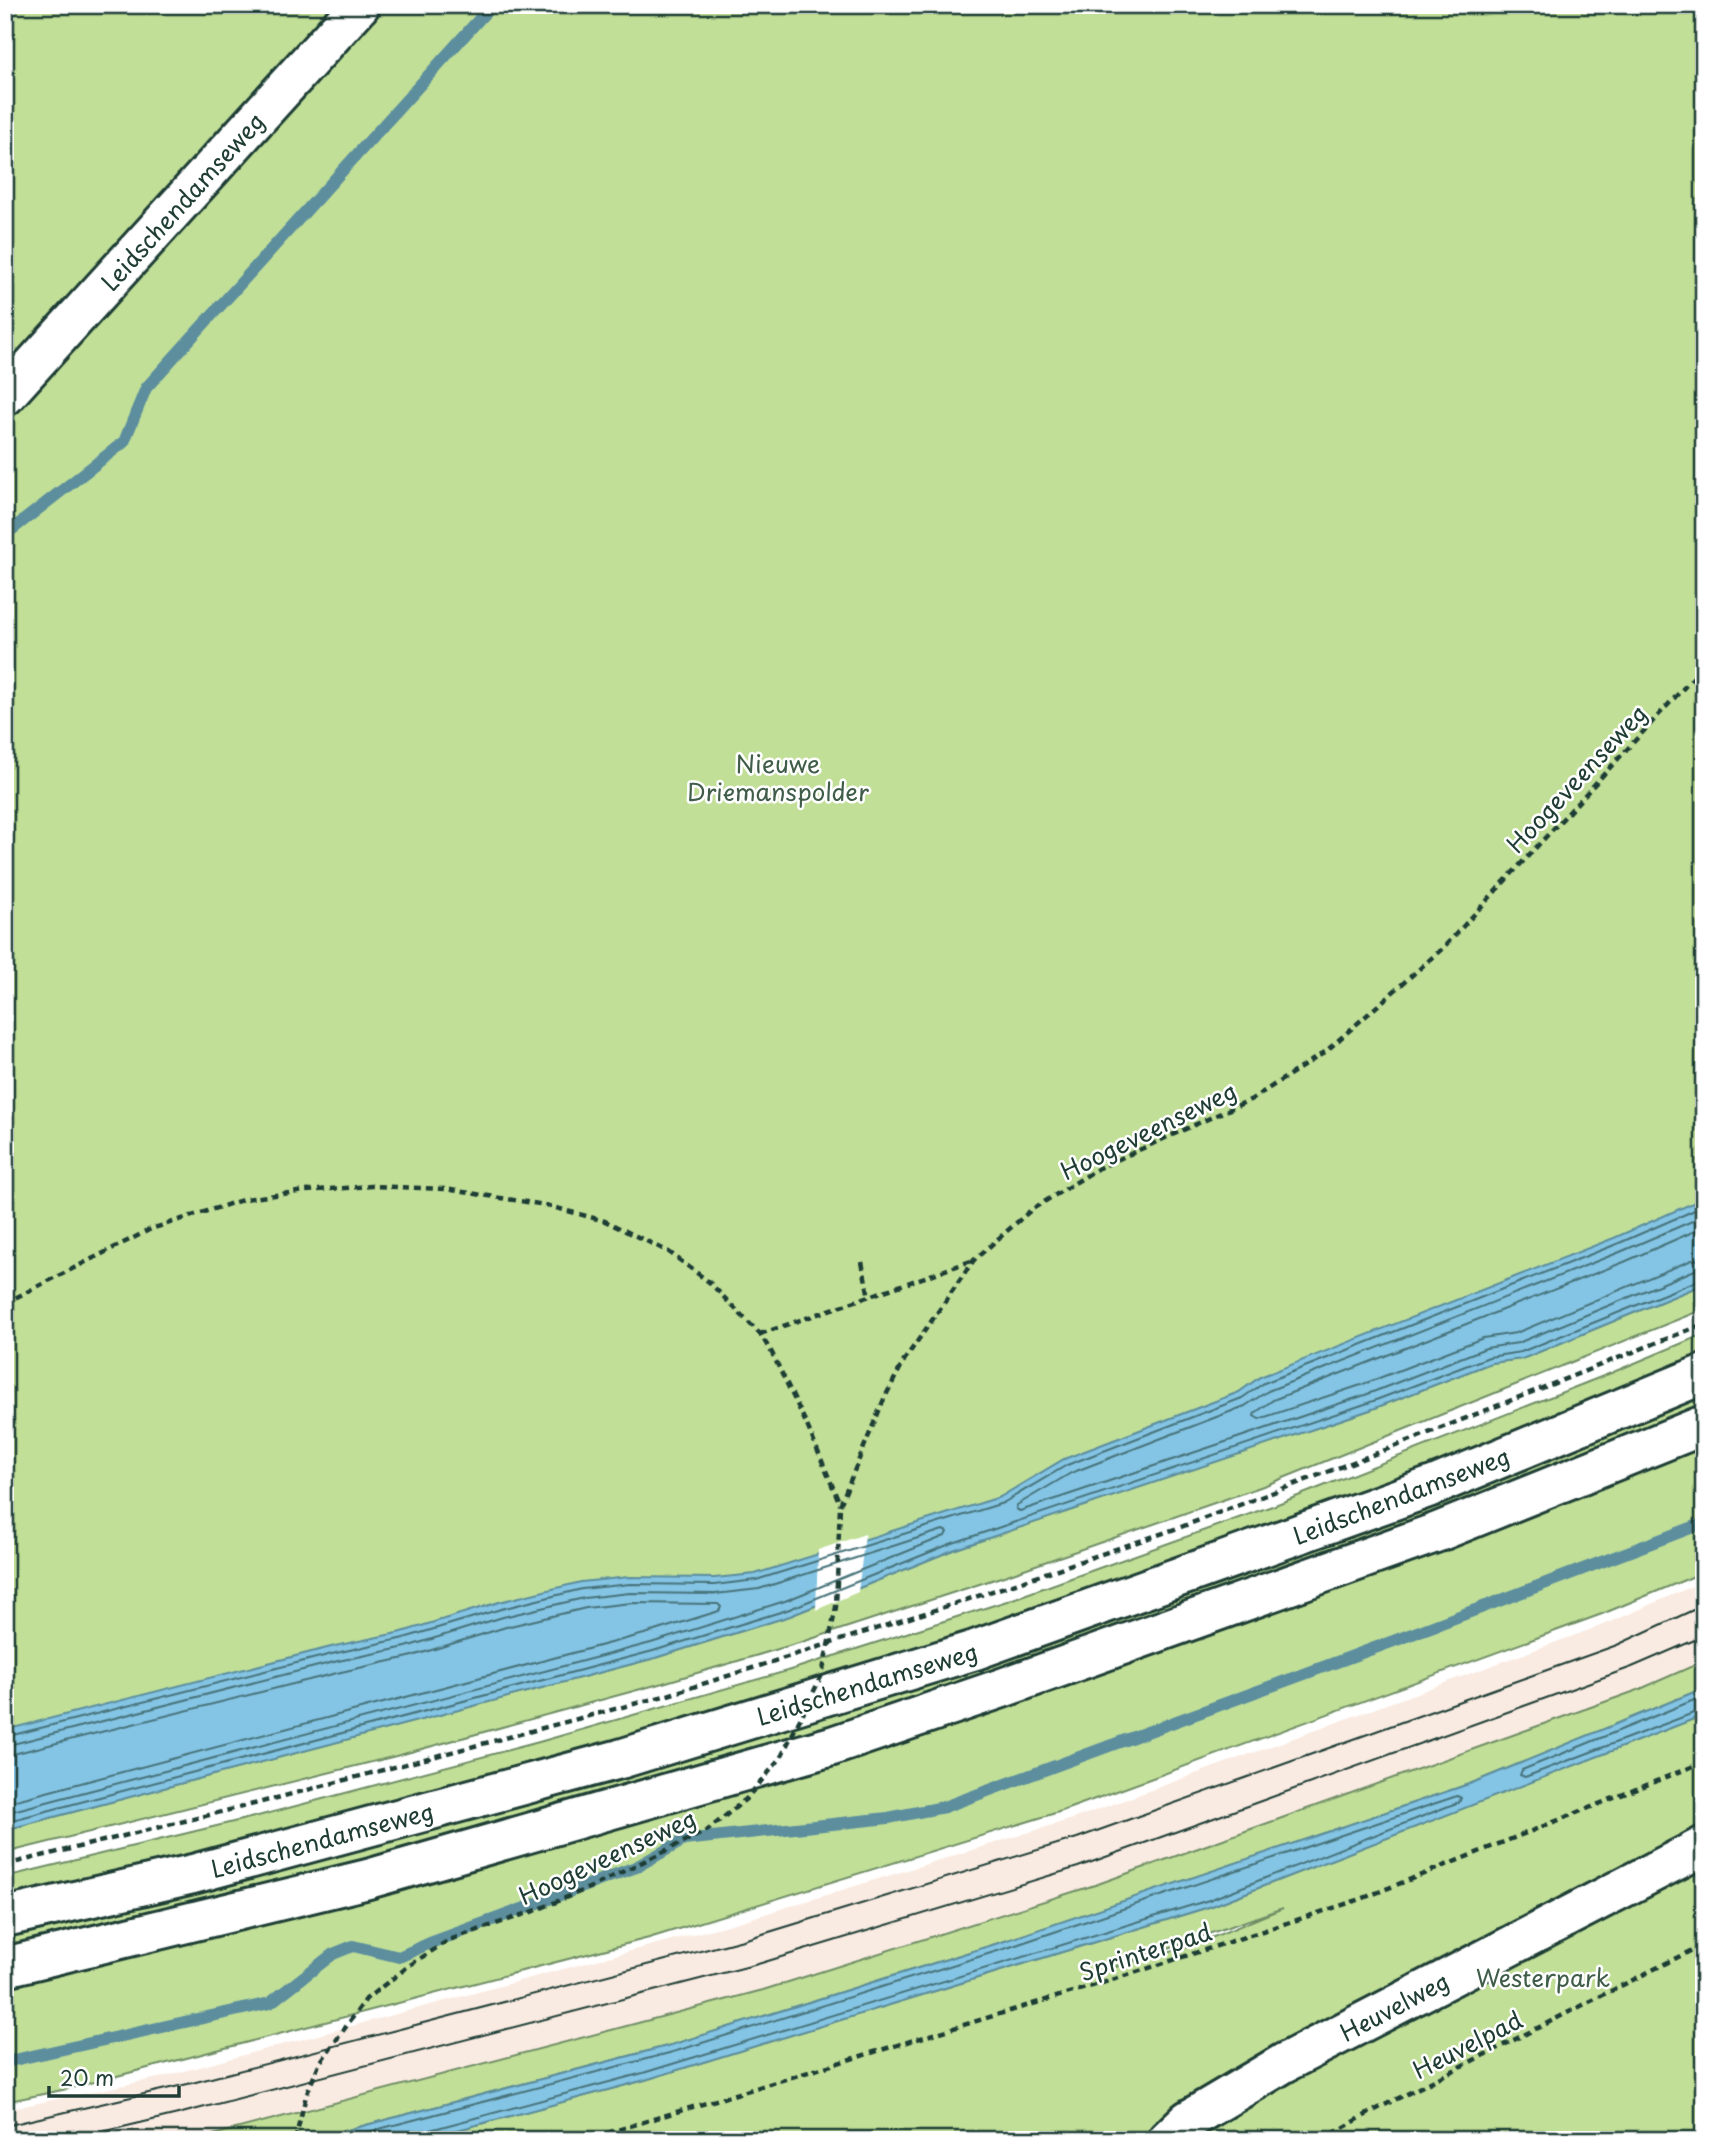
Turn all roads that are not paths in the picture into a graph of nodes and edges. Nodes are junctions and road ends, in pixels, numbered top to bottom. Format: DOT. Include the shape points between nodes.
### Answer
graph roads {
  1 [pos="359,5"];
  2 [pos="5,396"];
  3 [pos="1704,1374"];
  4 [pos="1704,1425"];
  5 [pos="1704,1846"];
  6 [pos="5,1917"];
  7 [pos="5,1967"];
  8 [pos="1167,2140"];
  1 -- 2 [label="main road, Leidschendamseweg"];
  3 -- 6 [label="main road, Leidschendamseweg" via="1433,1486 975,1650 620,1759 192,1874"];
  4 -- 7 [label="main road, Leidschendamseweg" via="1438,1532 832,1746 368,1879"];
  5 -- 8 [label="main road, Heuvelweg" via="1284,2063 1188,2120"];
}
